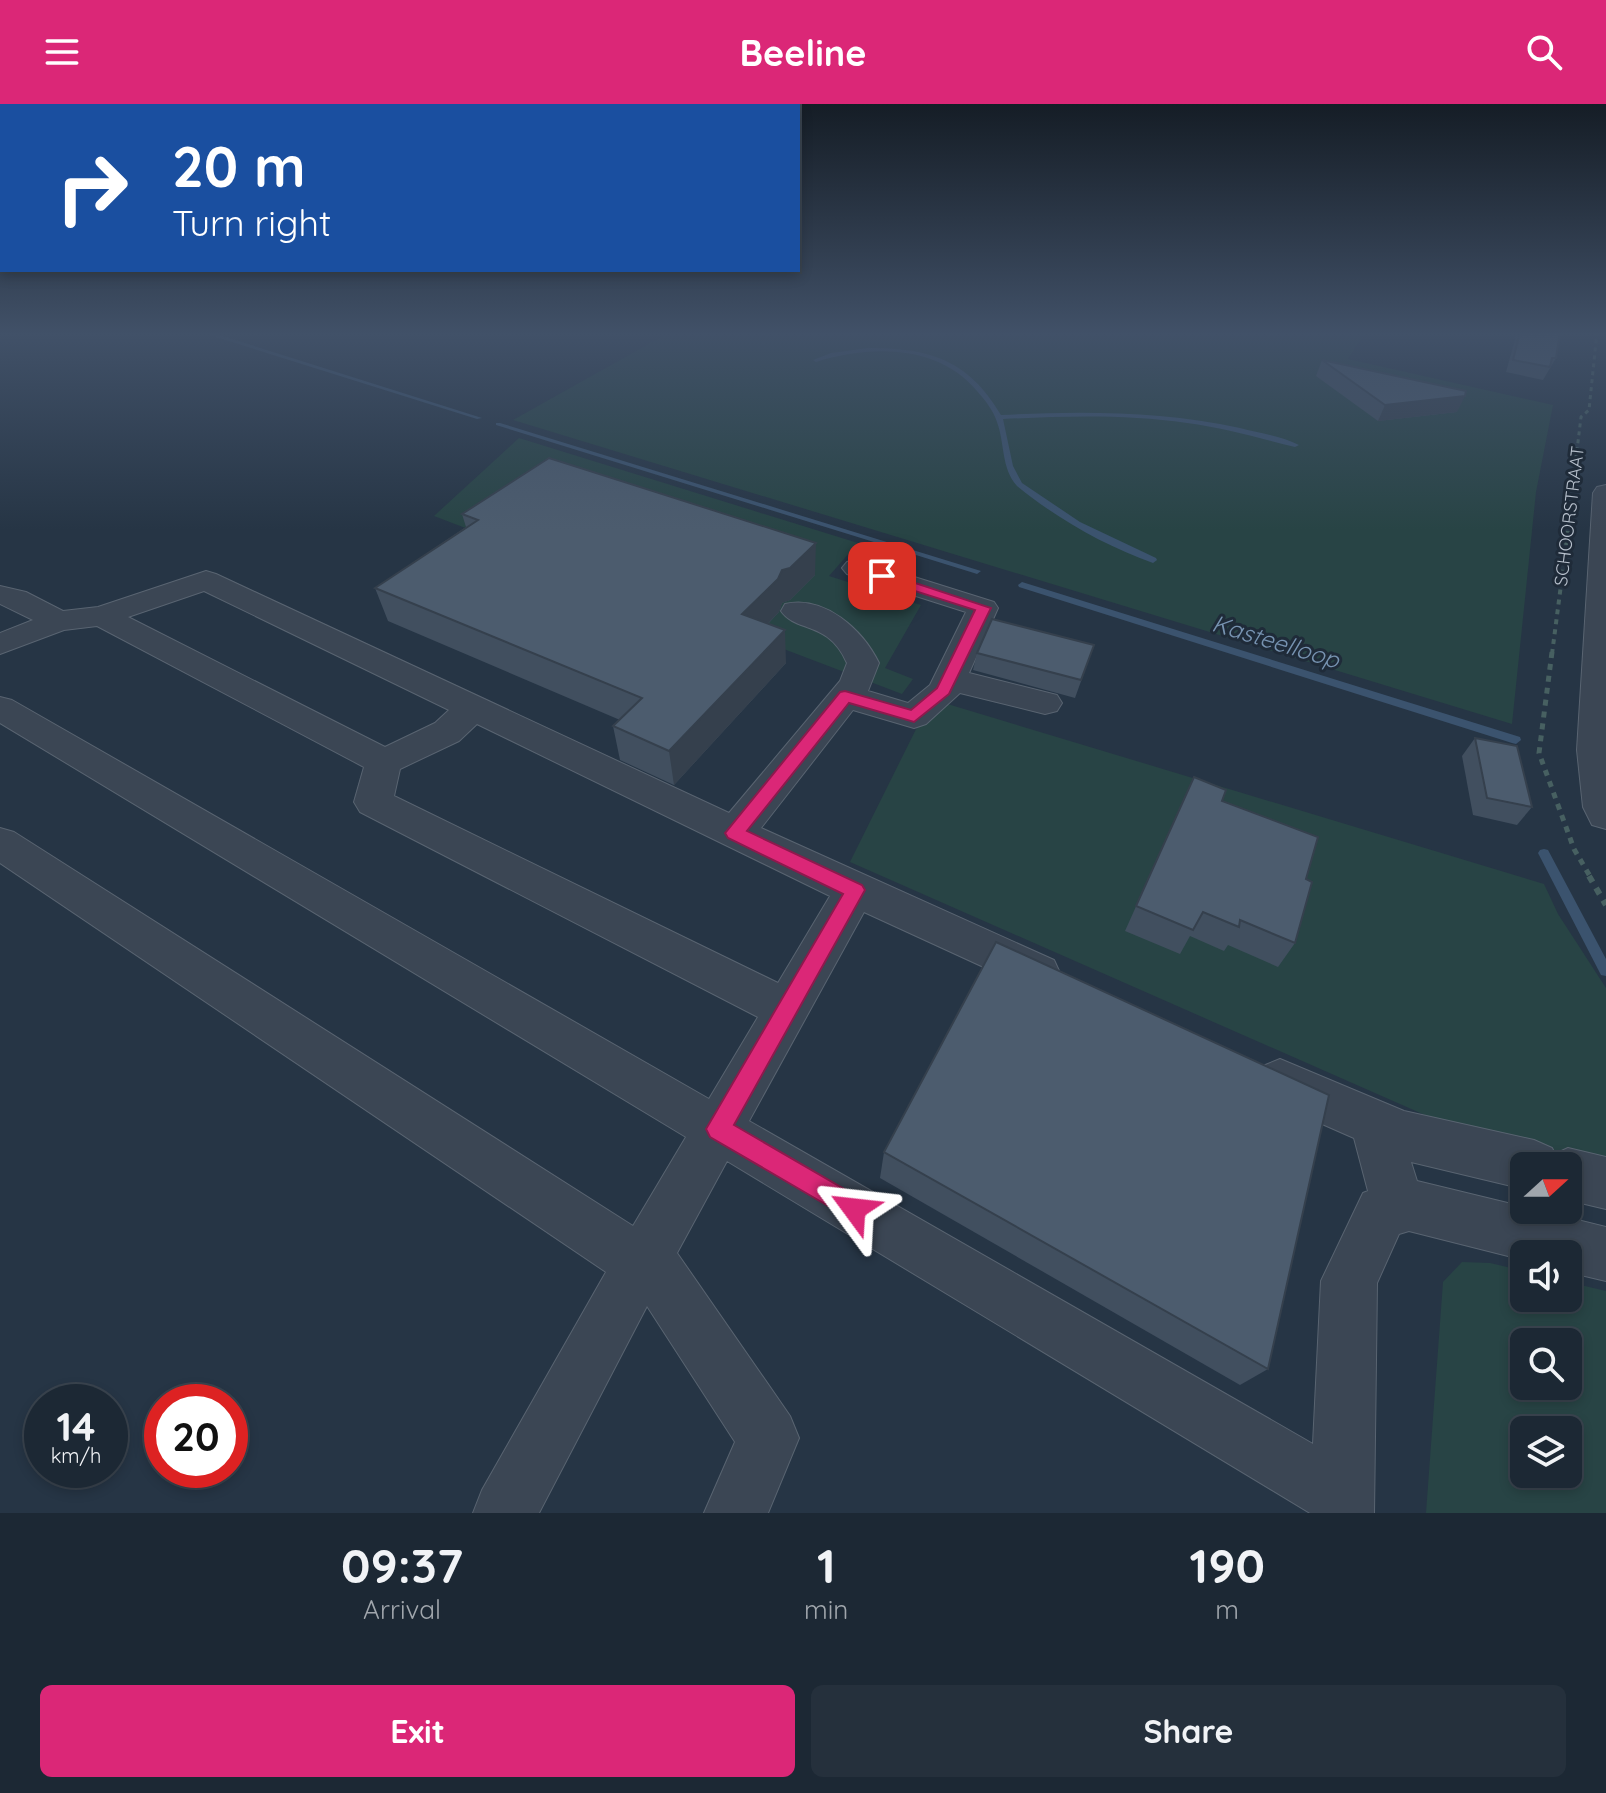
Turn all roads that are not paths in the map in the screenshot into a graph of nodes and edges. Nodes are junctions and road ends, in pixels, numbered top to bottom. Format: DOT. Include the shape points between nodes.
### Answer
graph roads {
  1 [pos="1606,493"];
  2 [pos="857,568"];
  3 [pos="0,595"];
  4 [pos="796,611"];
  5 [pos="102,616"];
  6 [pos="58,621"];
  7 [pos="0,644"];
  8 [pos="949,679"];
  9 [pos="845,696"];
  10 [pos="1045,703"];
  11 [pos="0,708"];
  12 [pos="473,708"];
  13 [pos="1601,717"];
  14 [pos="384,762"];
  15 [pos="1606,815"];
  16 [pos="735,833"];
  17 [pos="0,843"];
  18 [pos="855,890"];
  19 [pos="1069,987"];
  20 [pos="787,1009"];
  21 [pos="1240,1064"];
  22 [pos="1375,1124"];
  23 [pos="718,1129"];
  24 [pos="1510,1160"];
  25 [pos="1582,1177"];
  26 [pos="1606,1183"];
  27 [pos="1399,1207"];
  28 [pos="1606,1254"];
  29 [pos="643,1259"];
  30 [pos="1342,1504"];
  31 [pos="505,1513"];
  32 [pos="736,1513"];
  1 -- 13 [label="street, SCHOORSTRAAT"];
  2 -- 8 [label="street" via="983,608 991,622"];
  3 -- 6 [label="street"];
  4 -- 9 [label="street" via="839,628 854,641 863,663"];
  5 -- 6 [label="street"];
  5 -- 12 [label="street" via="206,580"];
  5 -- 14 [label="street"];
  6 -- 7 [label="street"];
  8 -- 9 [label="street" via="944,691 914,716"];
  8 -- 10 [label="street"];
  9 -- 16 [label="street"];
  11 -- 23 [label="street"];
  12 -- 14 [label="street" via="447,732"];
  12 -- 16 [label="street"];
  13 -- 15 [label="street, SCHOORSTRAAT" via="1595,750"];
  14 -- 20 [label="street" via="373,802"];
  16 -- 18 [label="street"];
  17 -- 29 [label="street"];
  18 -- 19 [label="street"];
  18 -- 20 [label="street"];
  20 -- 23 [label="street"];
  21 -- 22 [label="street"];
  22 -- 24 [label="street"];
  22 -- 27 [label="street"];
  23 -- 29 [label="street"];
  23 -- 30 [label="street"];
  25 -- 26 [label="street"];
  27 -- 28 [label="street" via="1409,1205"];
  27 -- 30 [label="street" via="1382,1212 1349,1281"];
  29 -- 31 [label="street"];
  29 -- 32 [label="street" via="768,1438"];
}
